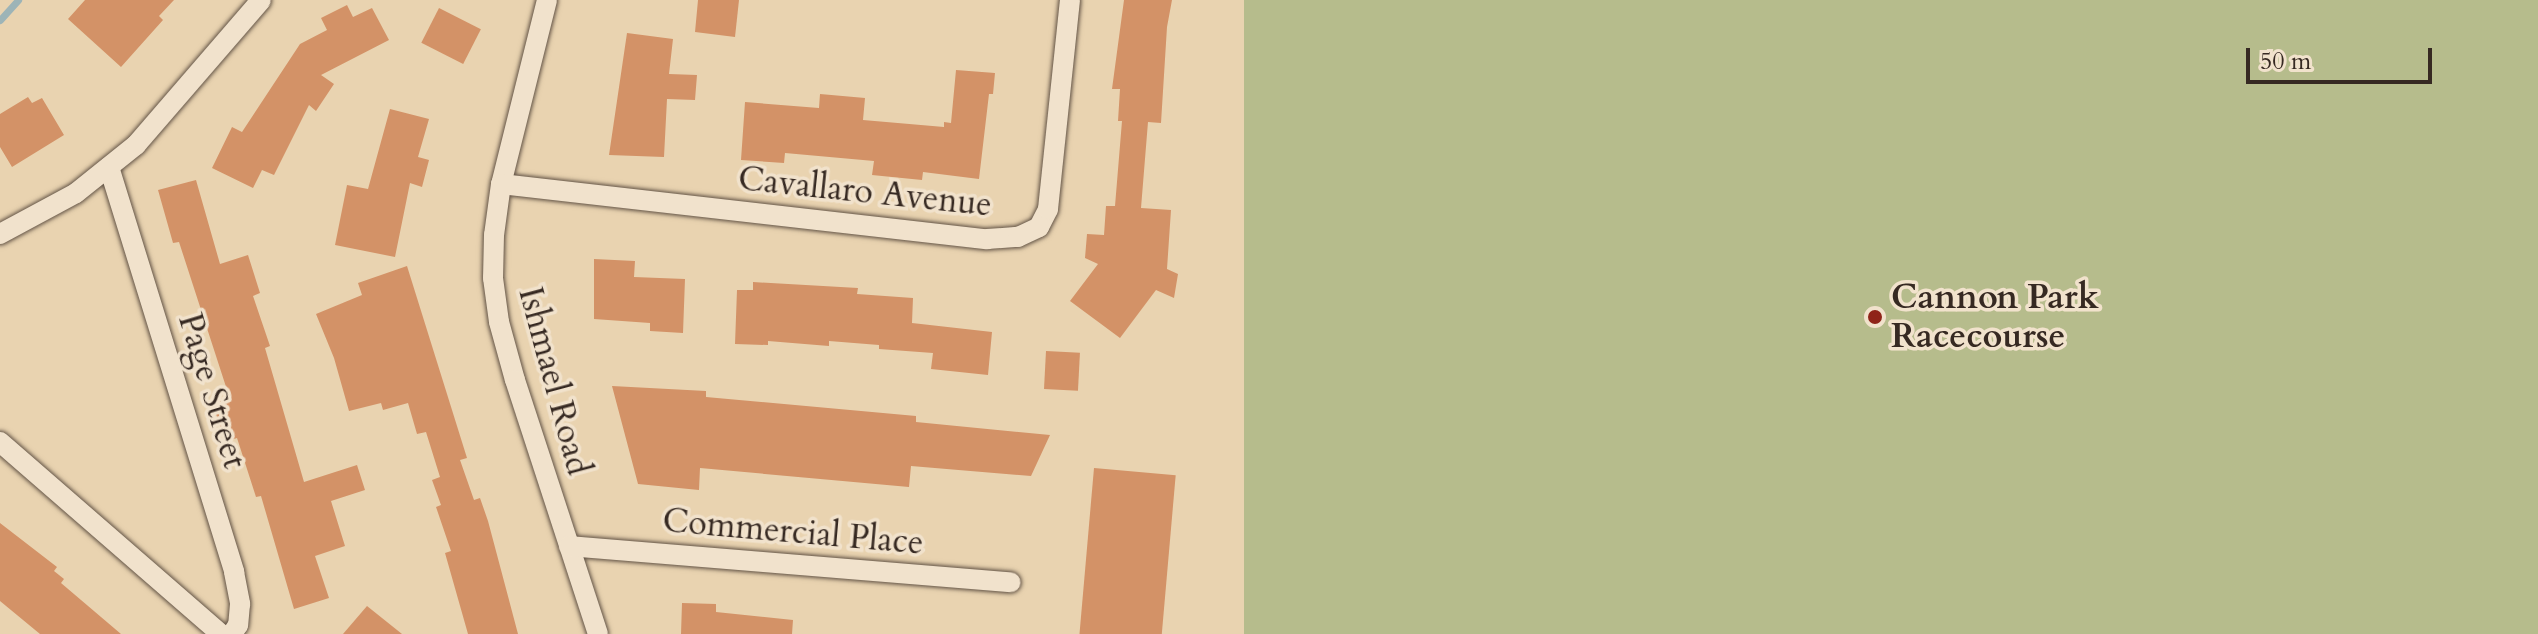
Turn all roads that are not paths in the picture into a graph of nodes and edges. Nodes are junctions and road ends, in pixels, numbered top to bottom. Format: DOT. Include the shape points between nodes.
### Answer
graph roads {
  1 [pos="261,0"];
  2 [pos="547,0"];
  3 [pos="1070,0"];
  4 [pos="109,167"];
  5 [pos="501,184"];
  6 [pos="0,234"];
  7 [pos="0,442"];
  8 [pos="569,546"];
  9 [pos="1011,582"];
  10 [pos="221,634"];
  11 [pos="232,634"];
  12 [pos="598,634"];
  1 -- 4 [label="street" via="136,145"];
  2 -- 5 [label="street, Ishmael Road"];
  3 -- 5 [label="street, Cavallaro Avenue" via="1048,209 1039,227 1018,237 987,239"];
  4 -- 6 [label="street" via="76,193"];
  4 -- 11 [label="street, Page Street" via="234,572 240,604"];
  5 -- 8 [label="street, Ishmael Road" via="493,259 499,322"];
  7 -- 10 [label="street"];
  8 -- 9 [label="street, Commercial Place"];
  8 -- 12 [label="street, Ishmael Road"];
}
